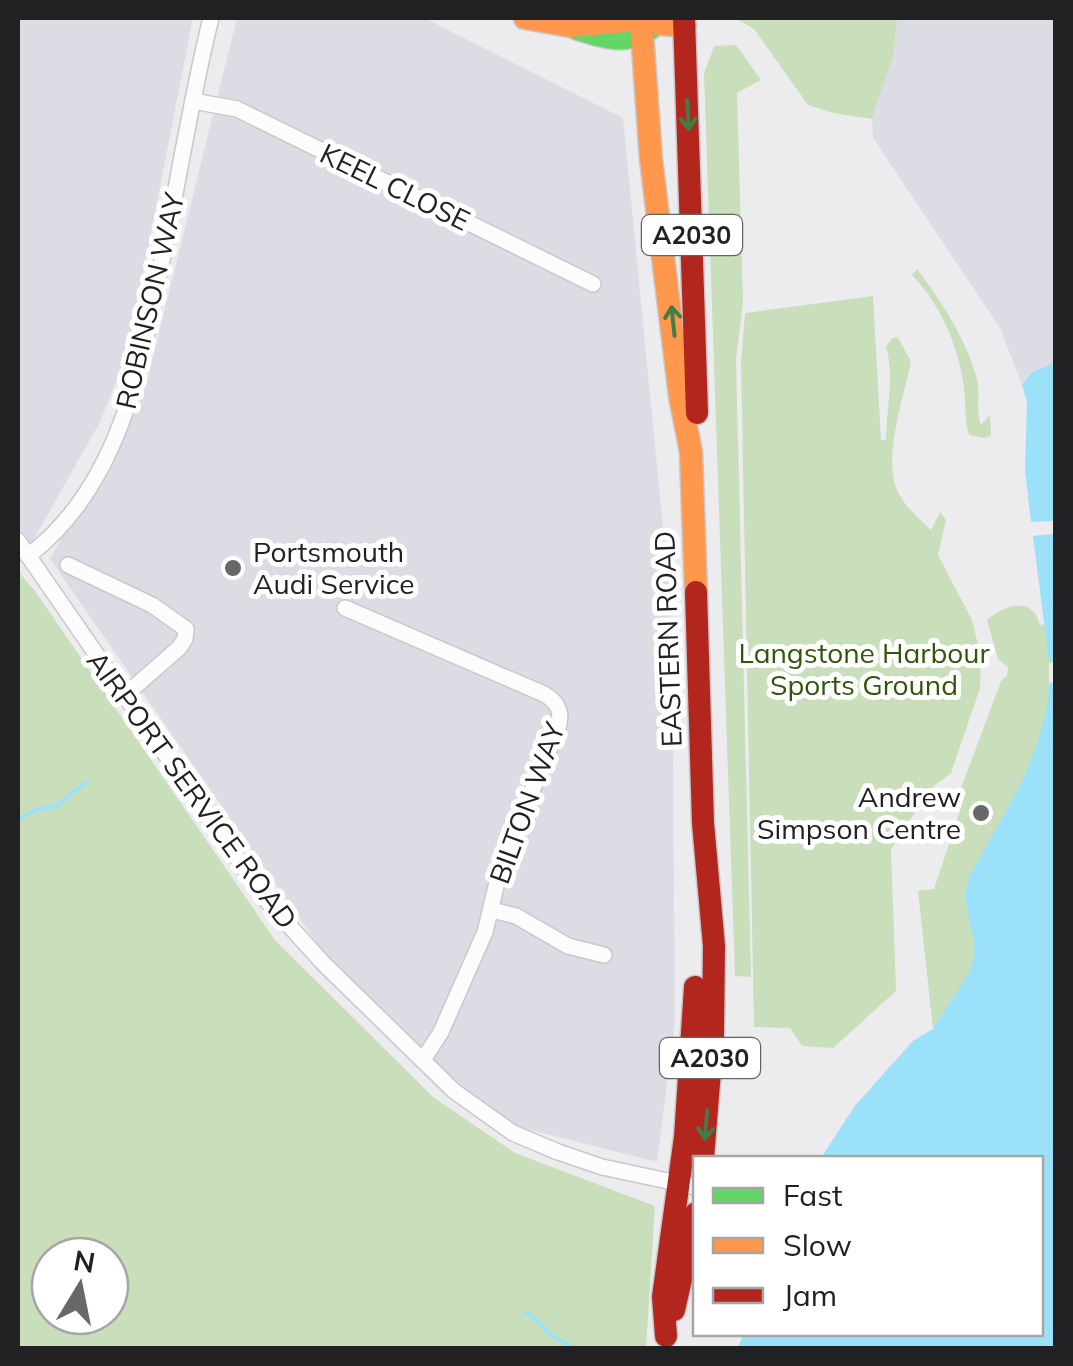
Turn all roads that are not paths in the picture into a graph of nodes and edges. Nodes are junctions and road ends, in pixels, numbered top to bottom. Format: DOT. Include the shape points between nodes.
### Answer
graph roads {
  1 [pos="212,18"];
  2 [pos="525,18"];
  3 [pos="580,22"];
  4 [pos="684,22"];
  5 [pos="647,24"];
  6 [pos="193,101"];
  7 [pos="593,284"];
  8 [pos="691,452"];
  9 [pos="18,541"];
  10 [pos="28,556"];
  11 [pos="68,565"];
  12 [pos="345,608"];
  13 [pos="124,696"];
  14 [pos="703,823"];
  15 [pos="492,910"];
  16 [pos="604,955"];
  17 [pos="423,1060"];
  18 [pos="703,1156"];
  19 [pos="687,1186"];
  20 [pos="693,1227"];
  21 [pos="664,1342"];
  1 -- 6 [label="street, ROBINSON WAY"];
  2 -- 3 [label="main road"];
  3 -- 5 [label="main road" via="608,39"];
  4 -- 5 [label="main road"];
  4 -- 8 [label="main road, EASTERN ROAD / A2030, one-way" via="698,426"];
  8 -- 5 [label="main road, EASTERN ROAD / A2030, one-way" via="650,166"];
  6 -- 7 [label="street, KEEL CLOSE" via="237,110"];
  6 -- 10 [label="street, ROBINSON WAY" via="129,406 68,520"];
  8 -- 14 [label="main road, EASTERN ROAD / A2030"];
  9 -- 10 [label="street, AIRPORT SERVICE ROAD"];
  10 -- 13 [label="street, AIRPORT SERVICE ROAD"];
  11 -- 13 [label="street" via="152,604 186,629 179,648"];
  12 -- 15 [label="street, BILTON WAY" via="544,694 558,706 561,719 501,866"];
  13 -- 17 [label="street, AIRPORT SERVICE ROAD" via="276,912"];
  14 -- 18 [label="main road, EASTERN ROAD / A2030, one-way" via="711,866 712,984"];
  14 -- 19 [label="main road, EASTERN ROAD / A2030"];
  15 -- 16 [label="street" via="568,946"];
  15 -- 17 [label="street, BILTON WAY"];
  17 -- 19 [label="street, AIRPORT SERVICE ROAD" via="512,1133 581,1160"];
  19 -- 21 [label="main road, EASTERN ROAD / A2030" via="663,1296"];
  20 -- 21 [label="main road, EASTERN ROAD / A2030"];
}
